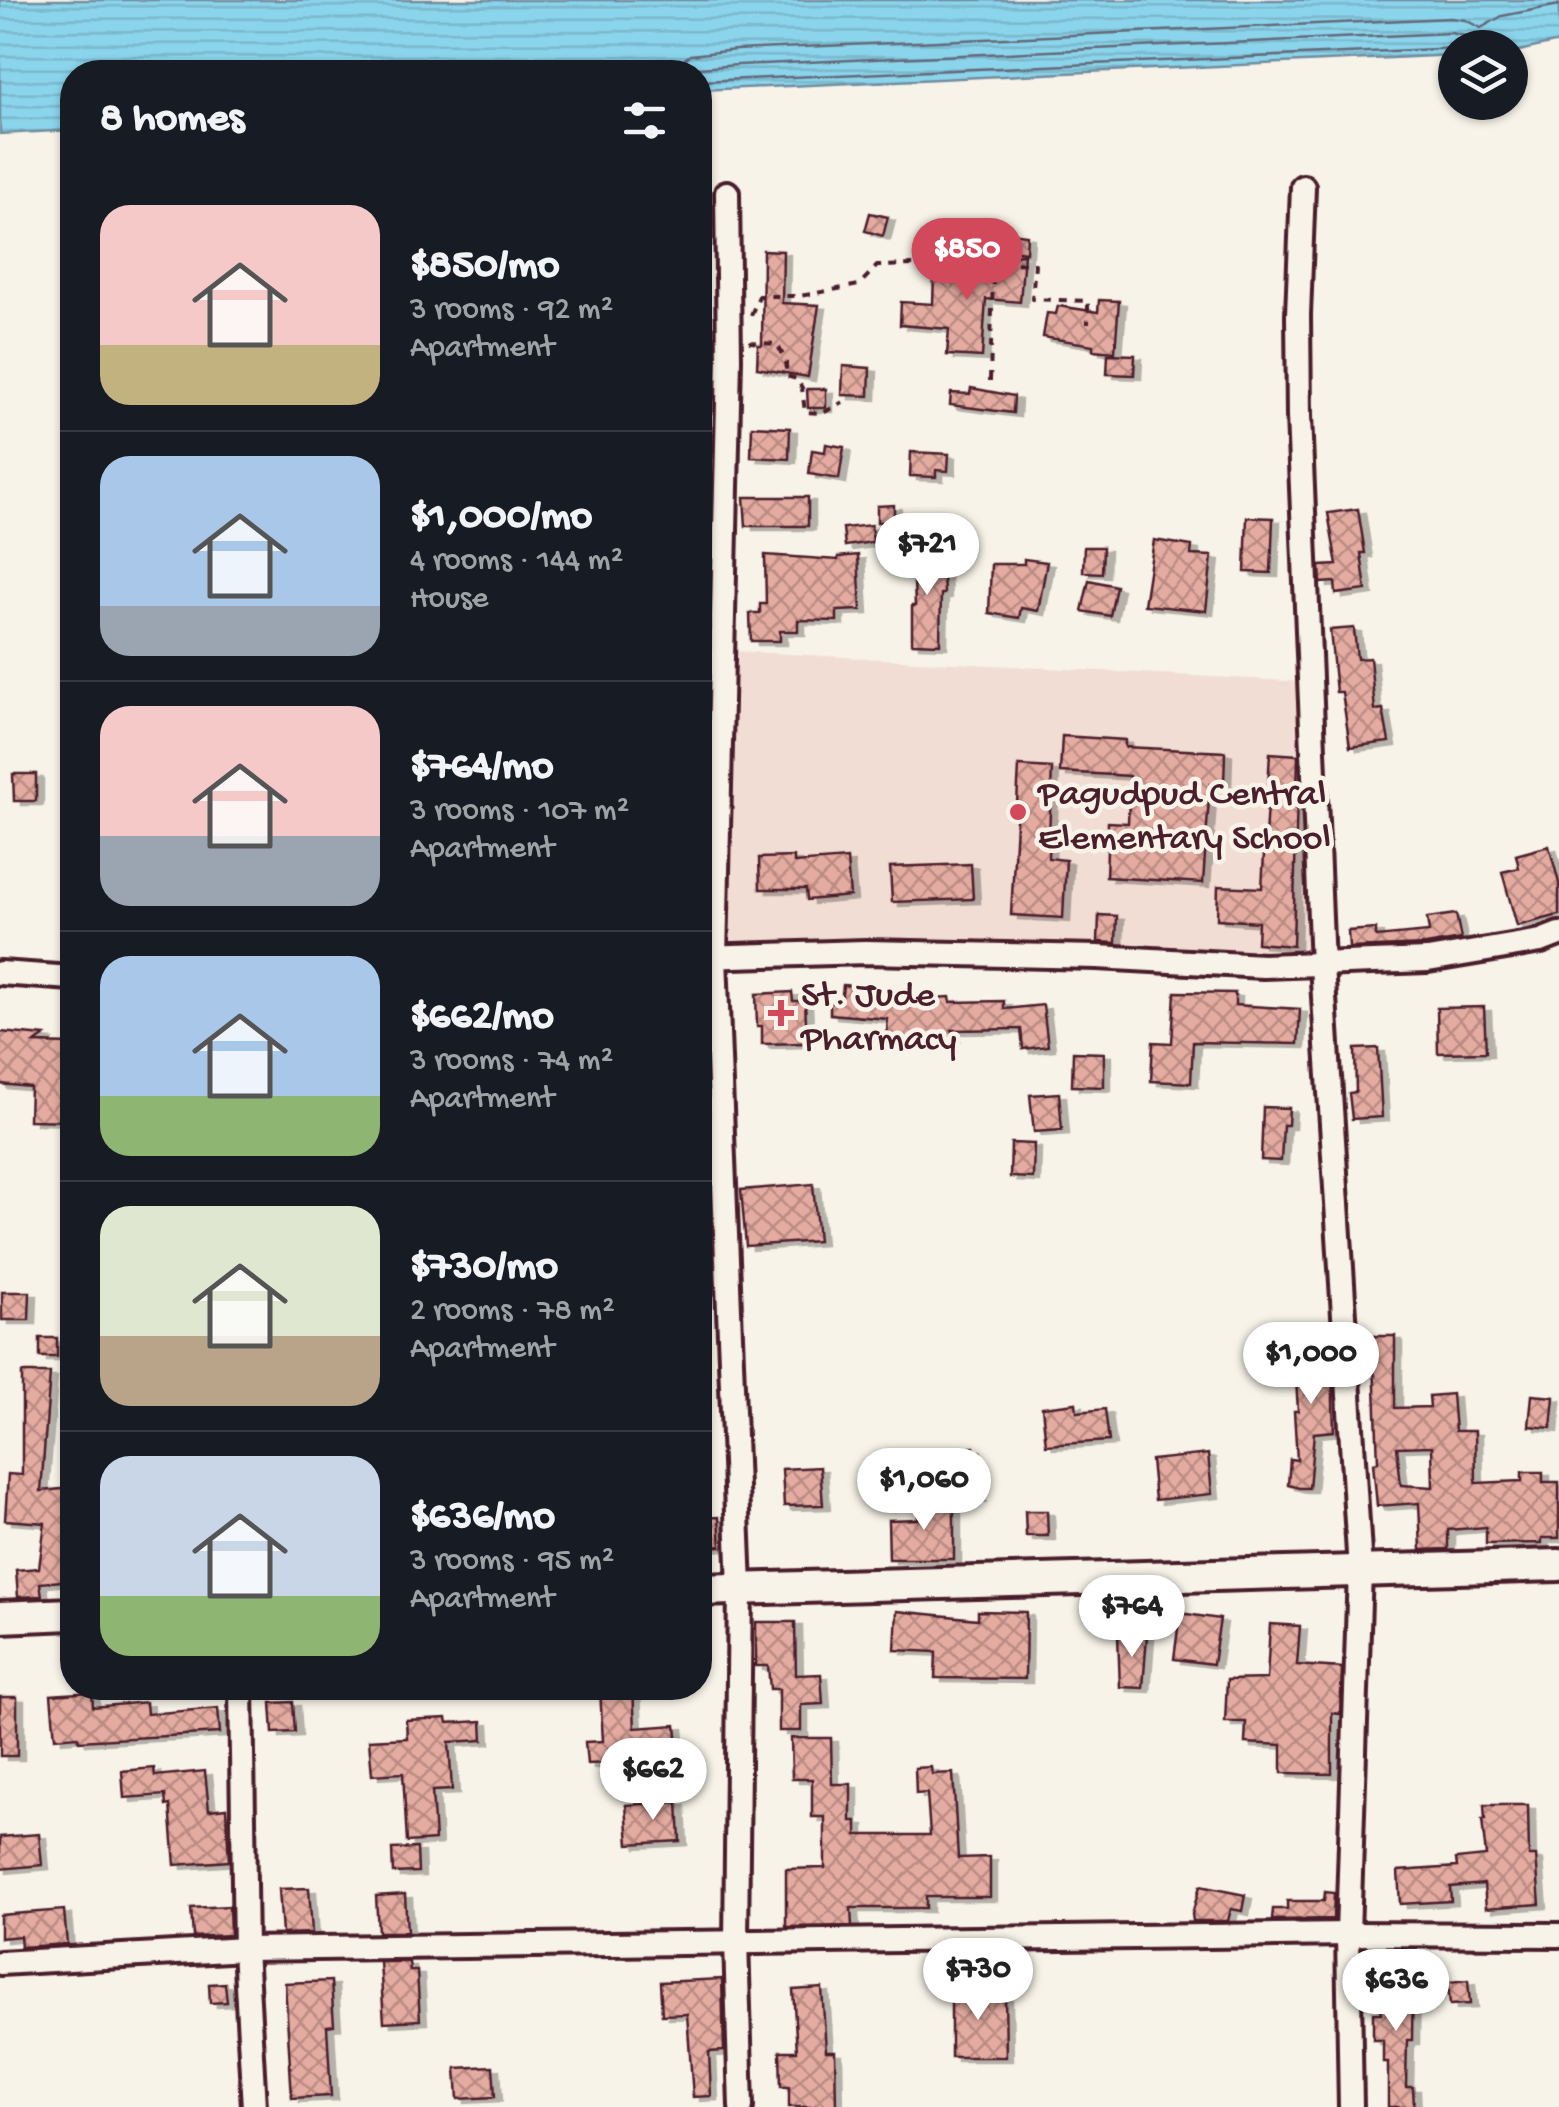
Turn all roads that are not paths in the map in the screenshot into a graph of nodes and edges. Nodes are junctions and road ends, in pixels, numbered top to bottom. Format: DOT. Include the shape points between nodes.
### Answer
graph roads {
  1 [pos="1303,187"];
  2 [pos="727,194"];
  3 [pos="712,815"];
  4 [pos="1559,934"];
  5 [pos="712,957"];
  6 [pos="1322,964"];
  7 [pos="0,973"];
  8 [pos="60,977"];
  9 [pos="712,1053"];
  10 [pos="1559,1565"];
  11 [pos="1360,1570"];
  12 [pos="740,1588"];
  13 [pos="712,1589"];
  14 [pos="60,1614"];
  15 [pos="0,1617"];
  16 [pos="242,1700"];
  17 [pos="1348,1934"];
  18 [pos="1559,1935"];
  19 [pos="736,1941"];
  20 [pos="245,1949"];
  21 [pos="0,1962"];
  22 [pos="254,2107"];
  23 [pos="741,2107"];
  24 [pos="1350,2107"];
  1 -- 6 [label="street" via="1300,416"];
  2 -- 3 [label="street" via="729,333"];
  4 -- 6 [label="street" via="1428,960"];
  5 -- 6 [label="street" via="866,952"];
  6 -- 11 [label="street"];
  7 -- 8 [label="street"];
  9 -- 12 [label="street"];
  10 -- 11 [label="main road"];
  11 -- 12 [label="main road"];
  11 -- 17 [label="street"];
  12 -- 13 [label="main road"];
  12 -- 19 [label="street"];
  14 -- 15 [label="main road"];
  16 -- 20 [label="street"];
  17 -- 18 [label="street"];
  17 -- 19 [label="street"];
  17 -- 24 [label="street"];
  19 -- 20 [label="street"];
  19 -- 23 [label="street"];
  20 -- 21 [label="street"];
  20 -- 22 [label="street"];
}
